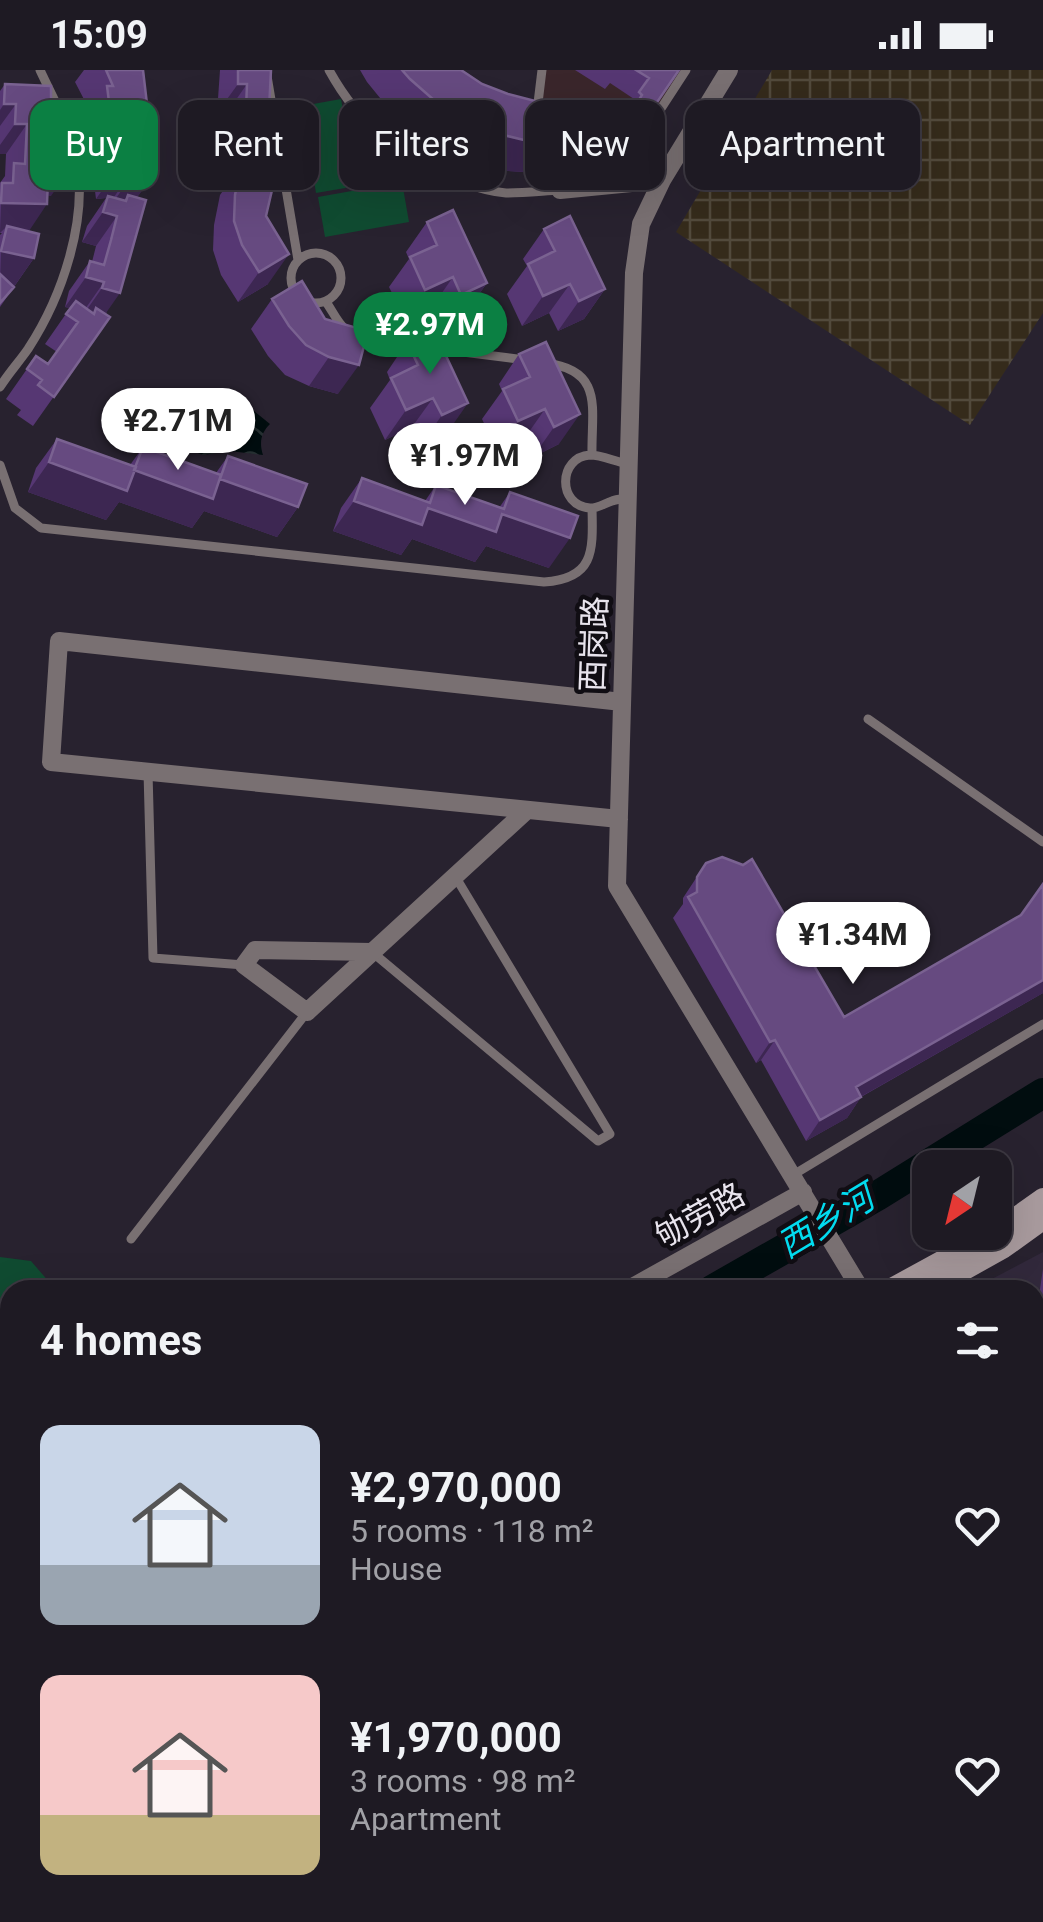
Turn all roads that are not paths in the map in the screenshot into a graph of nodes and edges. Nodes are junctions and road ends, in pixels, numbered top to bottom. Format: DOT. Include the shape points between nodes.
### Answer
graph roads {
  1 [pos="40,70"];
  2 [pos="266,70"];
  3 [pos="329,70"];
  4 [pos="542,70"];
  5 [pos="686,70"];
  6 [pos="729,70"];
  7 [pos="538,100"];
  8 [pos="665,102"];
  9 [pos="665,175"];
  10 [pos="560,190"];
  11 [pos="657,190"];
  12 [pos="298,260"];
  13 [pos="326,302"];
  14 [pos="0,387"];
  15 [pos="592,455"];
  16 [pos="628,464"];
  17 [pos="0,465"];
  18 [pos="628,498"];
  19 [pos="592,508"];
  20 [pos="622,702"];
  21 [pos="868,720"];
  22 [pos="148,772"];
  23 [pos="527,810"];
  24 [pos="618,819"];
  25 [pos="1043,842"];
  26 [pos="455,876"];
  27 [pos="372,952"];
  28 [pos="244,966"];
  29 [pos="307,1012"];
  30 [pos="1043,1024"];
  31 [pos="798,1184"];
  32 [pos="1043,1198"];
  33 [pos="1012,1220"];
  34 [pos="1043,1220"];
  35 [pos="131,1239"];
  36 [pos="961,1250"];
  37 [pos="643,1280"];
  38 [pos="855,1280"];
  39 [pos="906,1280"];
  40 [pos="948,1280"];
  1 -- 14 [label="lane" via="76,156 80,208 51,304"];
  2 -- 12 [label="lane"];
  3 -- 10 [label="lane" via="376,132 422,166 504,193"];
  4 -- 7 [label="lane"];
  5 -- 8 [label="lane"];
  6 -- 9 [label="street, 西岗路"];
  11 -- 16 [label="street, 西岗路" via="642,224 634,273"];
  12 -- 13 [label="lane" via="290,277 294,292 312,304"];
  12 -- 13 [label="lane" via="322,254 340,269 338,292"];
  13 -- 15 [label="lane" via="355,336 569,368 591,389"];
  15 -- 16 [label="lane"];
  15 -- 19 [label="lane" via="572,464 565,476 570,498"];
  16 -- 18 [label="street, 西岗路"];
  17 -- 19 [label="lane" via="14,508 41,528 544,582 560,581 587,563"];
  18 -- 19 [label="lane"];
  18 -- 20 [label="street, 西岗路"];
  20 -- 22 [label="street" via="59,641 51,762"];
  20 -- 24 [label="street, 西岗路"];
  21 -- 25 [label="lane"];
  22 -- 23 [label="street"];
  22 -- 28 [label="lane" via="154,958"];
  23 -- 24 [label="street"];
  23 -- 26 [label="street"];
  24 -- 31 [label="street, 西岗路" via="617,886"];
  26 -- 27 [label="street"];
  26 -- 27 [label="lane" via="610,1134 598,1142"];
  27 -- 28 [label="street" via="254,950"];
  27 -- 29 [label="street"];
  28 -- 29 [label="street"];
  29 -- 35 [label="lane"];
  30 -- 31 [label="lane"];
  31 -- 37 [label="street, 劬劳路"];
  31 -- 38 [label="street, 西岗路"];
  32 -- 33 [label="main road"];
  34 -- 40 [label="main road"];
  36 -- 39 [label="main road"];
}
